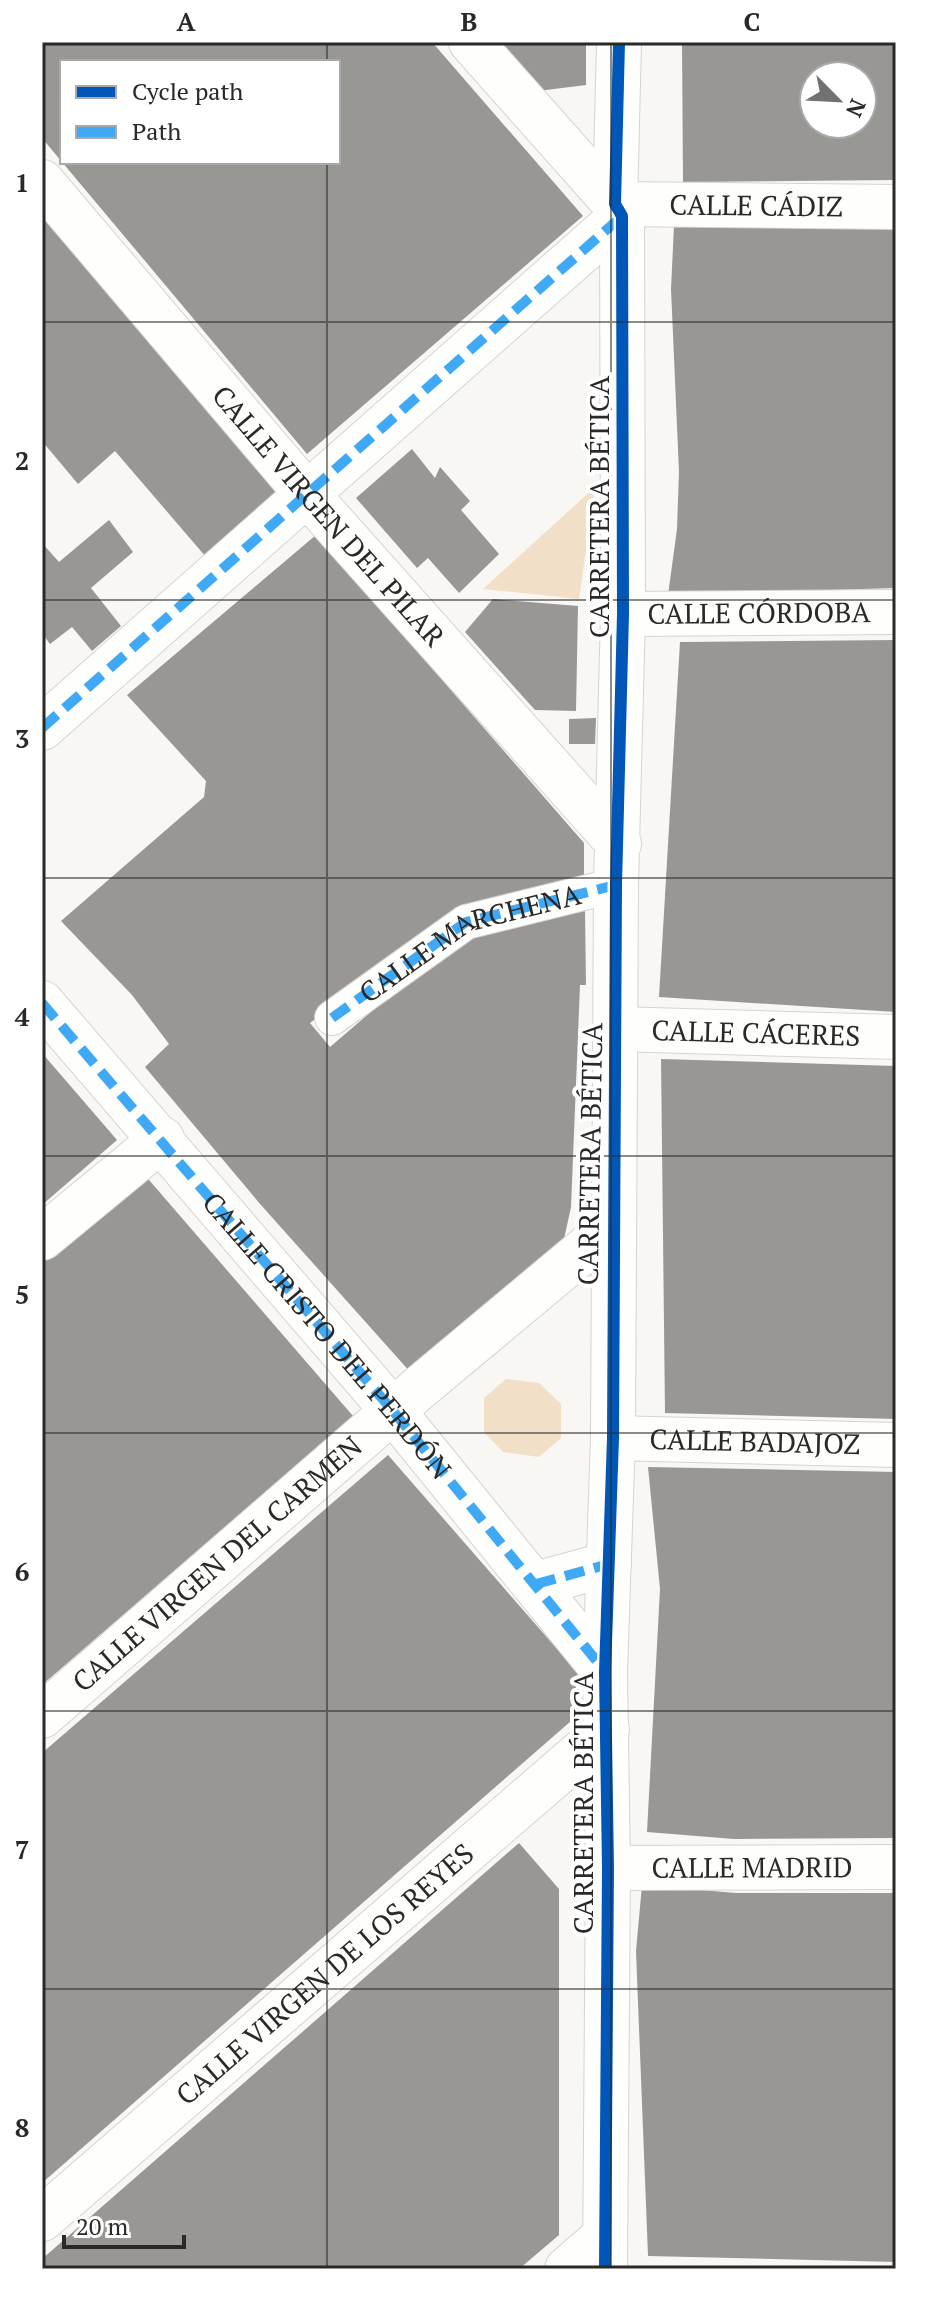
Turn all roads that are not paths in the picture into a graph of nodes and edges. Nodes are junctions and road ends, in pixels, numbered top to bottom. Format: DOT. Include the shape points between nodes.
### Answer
graph roads {
  1 [pos="471,42"];
  2 [pos="619,42"];
  3 [pos="42,182"];
  4 [pos="896,207"];
  5 [pos="618,210"];
  6 [pos="306,493"];
  7 [pos="896,612"];
  8 [pos="623,614"];
  9 [pos="42,728"];
  10 [pos="618,865"];
  11 [pos="42,1003"];
  12 [pos="332,1018"];
  13 [pos="616,1029"];
  14 [pos="896,1037"];
  15 [pos="162,1139"];
  16 [pos="612,1227"];
  17 [pos="42,1238"];
  18 [pos="393,1411"];
  19 [pos="613,1438"];
  20 [pos="896,1445"];
  21 [pos="609,1564"];
  22 [pos="536,1584"];
  23 [pos="605,1672"];
  24 [pos="42,1716"];
  25 [pos="607,1730"];
  26 [pos="896,1867"];
  27 [pos="608,1868"];
  28 [pos="42,2219"];
  29 [pos="605,2253"];
  30 [pos="567,2269"];
  1 -- 5 [label="street"];
  2 -- 5 [label="street, CARRETERA BÉTICA"];
  3 -- 6 [label="street, CALLE VIRGEN DEL PILAR"];
  4 -- 5 [label="street, CALLE CÁDIZ"];
  5 -- 6 [label="street"];
  5 -- 8 [label="street, CARRETERA BÉTICA"];
  6 -- 9 [label="street"];
  6 -- 10 [label="street, CALLE VIRGEN DEL PILAR"];
  7 -- 8 [label="street, CALLE CÓRDOBA"];
  8 -- 10 [label="street, CARRETERA BÉTICA"];
  10 -- 12 [label="street, CALLE MARCHENA" via="466,922"];
  10 -- 13 [label="street, CARRETERA BÉTICA"];
  11 -- 15 [label="street, CALLE CRISTO DEL PERDÓN"];
  13 -- 14 [label="street, CALLE CÁCERES"];
  13 -- 16 [label="street, CARRETERA BÉTICA"];
  15 -- 17 [label="street"];
  15 -- 18 [label="street, CALLE CRISTO DEL PERDÓN"];
  16 -- 18 [label="street, CALLE VIRGEN DEL CARMEN"];
  16 -- 19 [label="street, CARRETERA BÉTICA"];
  18 -- 22 [label="street, CALLE CRISTO DEL PERDÓN"];
  18 -- 24 [label="street, CALLE VIRGEN DEL CARMEN"];
  19 -- 20 [label="street, CALLE BADAJOZ"];
  19 -- 21 [label="street, CARRETERA BÉTICA"];
  21 -- 22 [label="street"];
  21 -- 23 [label="street, CARRETERA BÉTICA"];
  22 -- 23 [label="street, CALLE CRISTO DEL PERDÓN"];
  23 -- 25 [label="street, CARRETERA BÉTICA"];
  25 -- 27 [label="street, CARRETERA BÉTICA"];
  25 -- 28 [label="street, CALLE VIRGEN DE LOS REYES"];
  26 -- 27 [label="street, CALLE MADRID"];
  27 -- 29 [label="street, CARRETERA BÉTICA"];
  29 -- 30 [label="street"];
}
